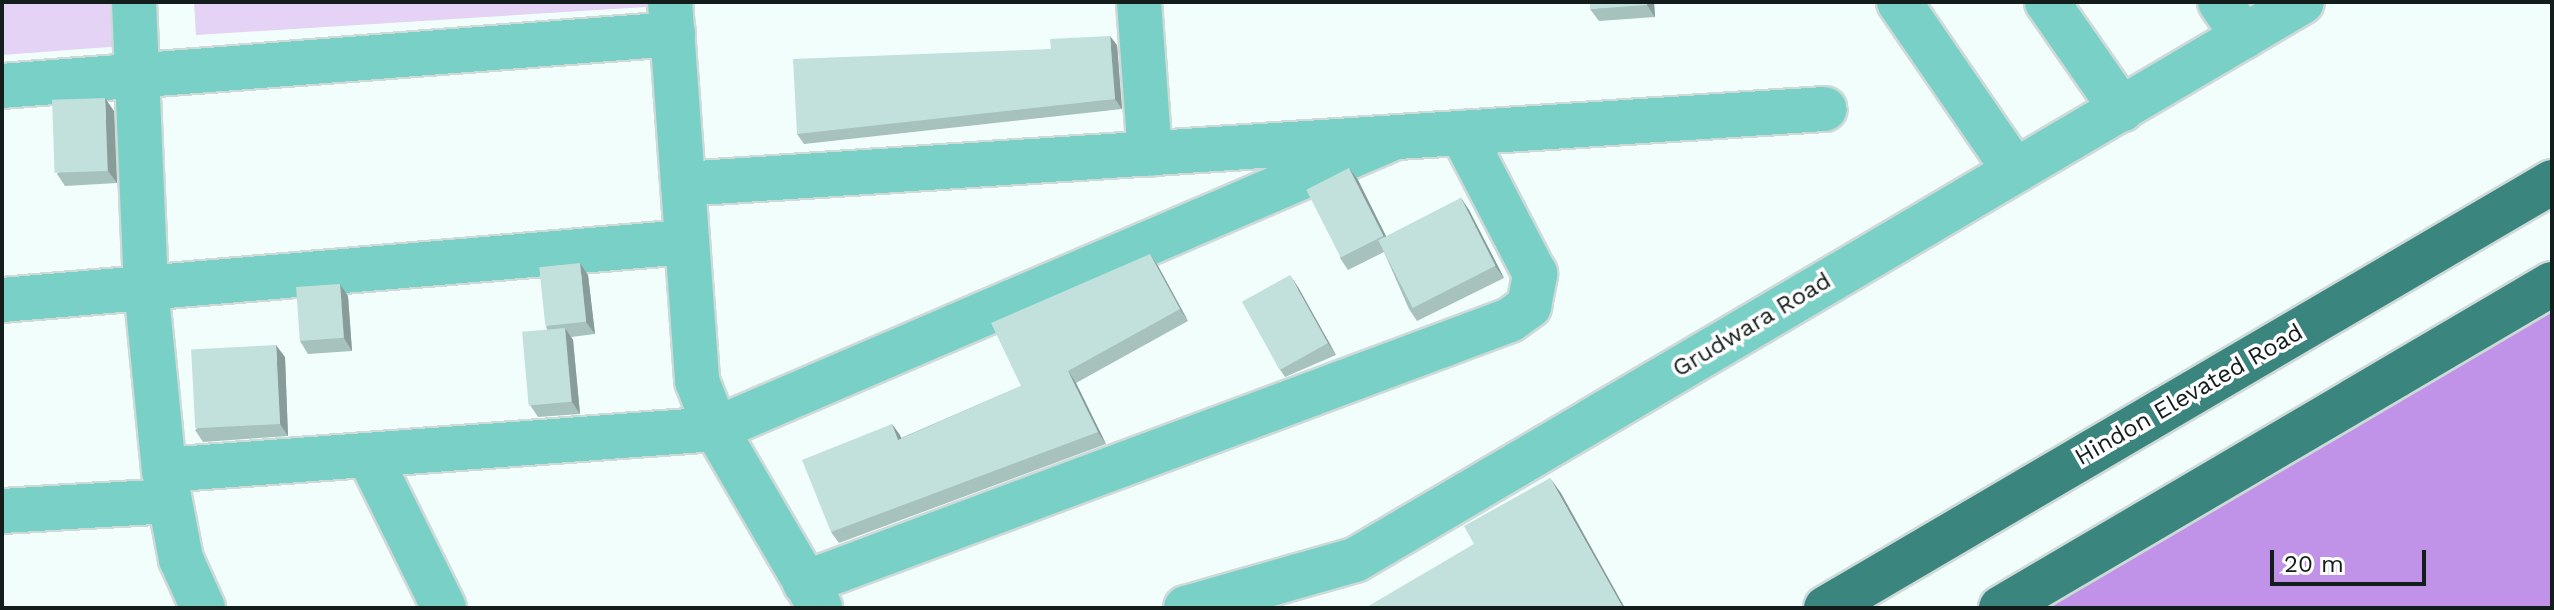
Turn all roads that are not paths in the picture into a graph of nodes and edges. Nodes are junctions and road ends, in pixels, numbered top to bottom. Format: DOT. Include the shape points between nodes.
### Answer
graph roads {
  1 [pos="134,2"];
  2 [pos="1139,2"];
  3 [pos="1899,2"];
  4 [pos="2047,2"];
  5 [pos="2302,2"];
  6 [pos="671,18"];
  7 [pos="2232,19"];
  8 [pos="136,74"];
  9 [pos="2,86"];
  10 [pos="1825,109"];
  11 [pos="2122,110"];
  12 [pos="1462,133"];
  13 [pos="1393,138"];
  14 [pos="1150,154"];
  15 [pos="2015,171"];
  16 [pos="2552,182"];
  17 [pos="683,184"];
  18 [pos="686,242"];
  19 [pos="2552,284"];
  20 [pos="146,287"];
  21 [pos="2,300"];
  22 [pos="716,429"];
  23 [pos="370,458"];
  24 [pos="167,485"];
  25 [pos="2,511"];
  26 [pos="813,595"];
  27 [pos="203,608"];
  28 [pos="444,608"];
  29 [pos="1186,608"];
  30 [pos="1826,608"];
  31 [pos="2001,608"];
  1 -- 8 [label="street"];
  2 -- 14 [label="street"];
  3 -- 15 [label="street"];
  4 -- 11 [label="street"];
  5 -- 7 [label="street, Grudwara Road"];
  6 -- 8 [label="street"];
  6 -- 17 [label="street"];
  7 -- 11 [label="street, Grudwara Road"];
  8 -- 9 [label="street"];
  8 -- 20 [label="street"];
  10 -- 12 [label="street"];
  11 -- 15 [label="street, Grudwara Road"];
  12 -- 13 [label="street"];
  12 -- 26 [label="street" via="1535,274 1529,306 1510,320"];
  13 -- 14 [label="street"];
  13 -- 22 [label="street"];
  14 -- 17 [label="street"];
  15 -- 29 [label="street, Grudwara Road" via="1355,560"];
  16 -- 30 [label="highway, Hindon Elevated Road"];
  17 -- 18 [label="street"];
  18 -- 20 [label="street"];
  18 -- 22 [label="street" via="697,381"];
  19 -- 31 [label="highway"];
  20 -- 21 [label="street"];
  20 -- 24 [label="street"];
  22 -- 23 [label="street"];
  22 -- 26 [label="street"];
  23 -- 24 [label="street"];
  23 -- 28 [label="street"];
  24 -- 25 [label="street"];
  24 -- 27 [label="street"];
}
